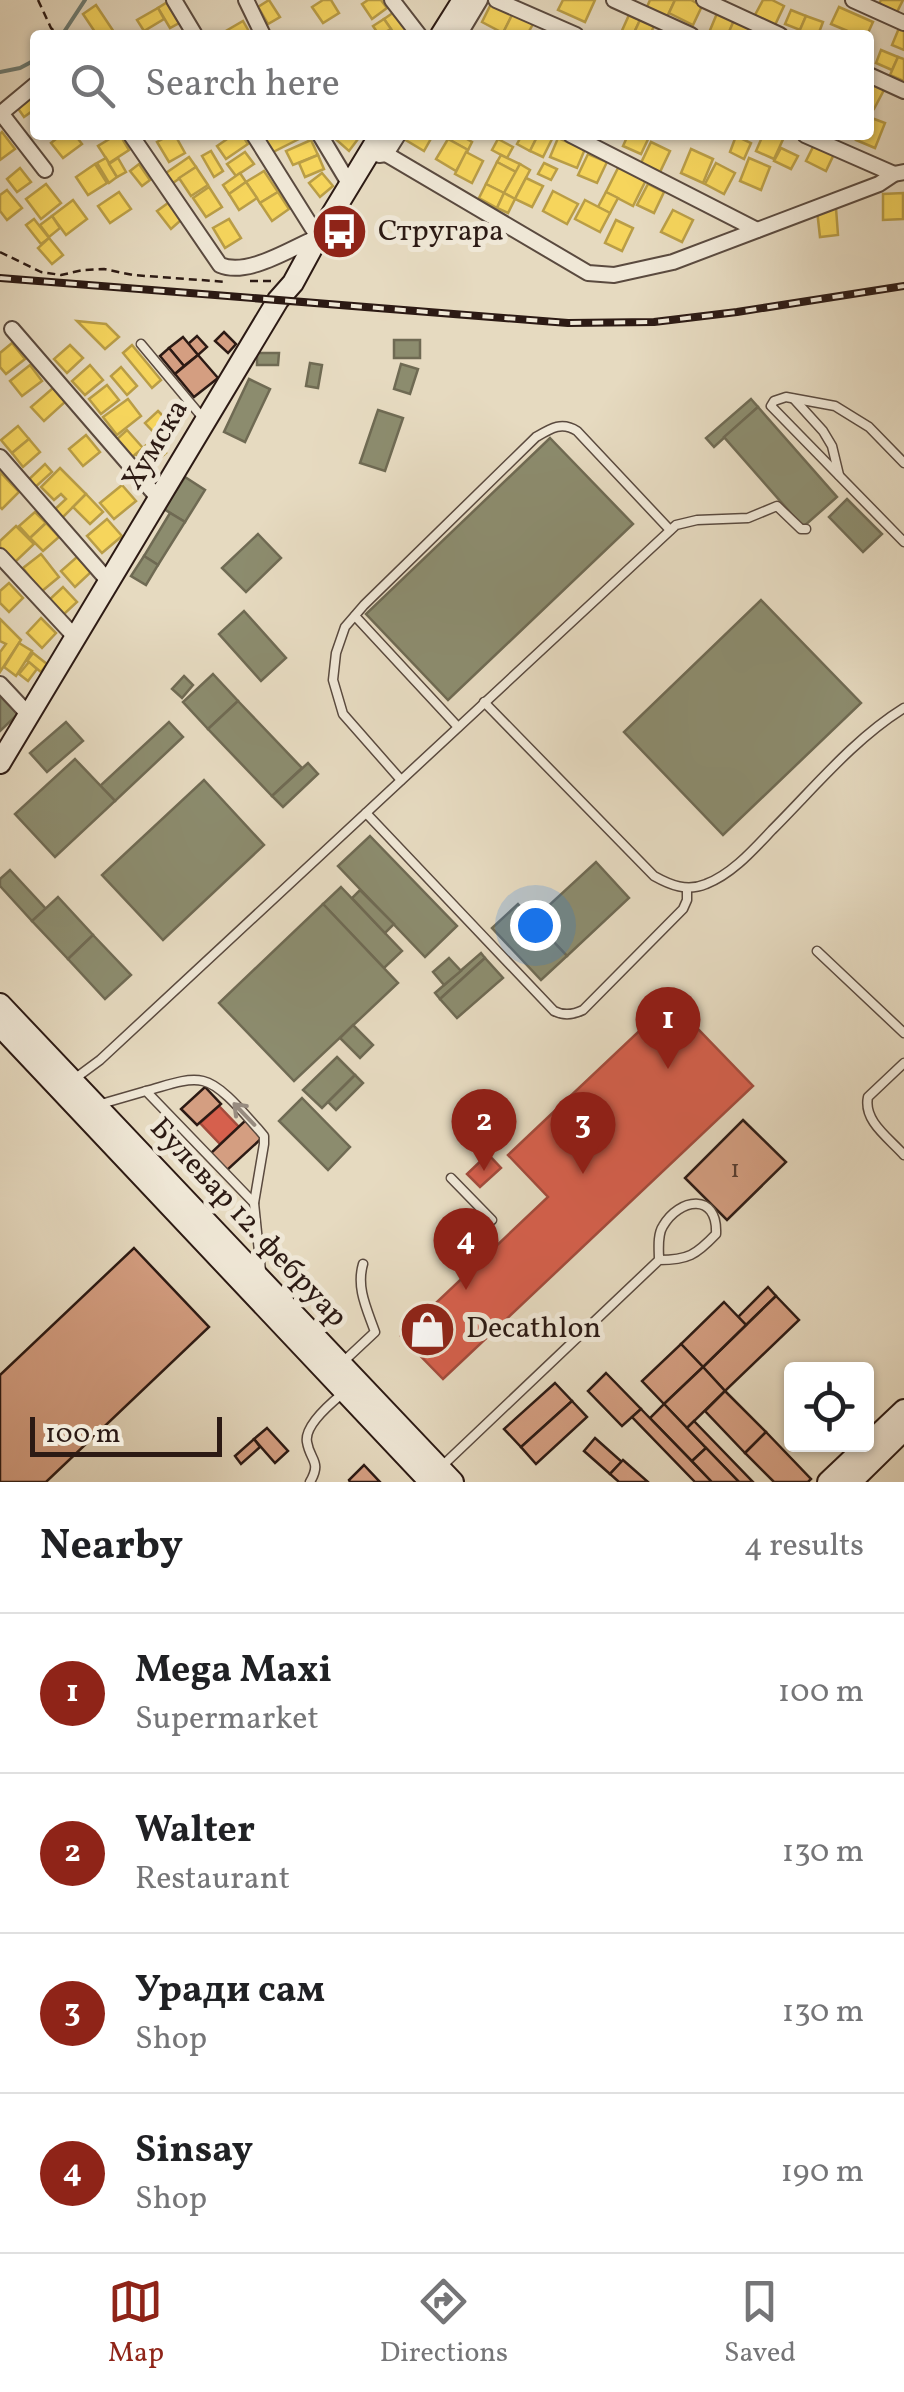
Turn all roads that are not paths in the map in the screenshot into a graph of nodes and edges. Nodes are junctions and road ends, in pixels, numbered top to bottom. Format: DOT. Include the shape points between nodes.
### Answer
graph roads {
  1 [pos="174,0"];
  2 [pos="246,0"];
  3 [pos="392,0"];
  4 [pos="462,0"];
  5 [pos="480,0"];
  6 [pos="496,0"];
  7 [pos="614,0"];
  8 [pos="704,0"];
  9 [pos="853,0"];
  10 [pos="904,23"];
  11 [pos="191,30"];
  12 [pos="261,30"];
  13 [pos="415,30"];
  14 [pos="444,30"];
  15 [pos="462,30"];
  16 [pos="565,30"];
  17 [pos="680,30"];
  18 [pos="769,30"];
  19 [pos="874,78"];
  20 [pos="30,89"];
  21 [pos="904,92"];
  22 [pos="0,113"];
  23 [pos="134,140"];
  24 [pos="257,140"];
  25 [pos="323,140"];
  26 [pos="581,140"];
  27 [pos="817,140"];
  28 [pos="377,149"];
  29 [pos="45,170"];
  30 [pos="899,173"];
  31 [pos="350,185"];
  32 [pos="757,230"];
  33 [pos="318,237"];
  34 [pos="12,328"];
  35 [pos="140,344"];
  36 [pos="794,398"];
  37 [pos="205,420"];
  38 [pos="0,457"];
  39 [pos="904,462"];
  40 [pos="838,475"];
  41 [pos="159,498"];
  42 [pos="806,528"];
  43 [pos="670,530"];
  44 [pos="904,542"];
  45 [pos="0,556"];
  46 [pos="110,583"];
  47 [pos="355,616"];
  48 [pos="75,637"];
  49 [pos="0,684"];
  50 [pos="484,702"];
  51 [pos="904,708"];
  52 [pos="29,715"];
  53 [pos="458,727"];
  54 [pos="0,763"];
  55 [pos="401,780"];
  56 [pos="366,813"];
  57 [pos="687,888"];
  58 [pos="817,952"];
  59 [pos="0,1004"];
  60 [pos="0,1026"];
  61 [pos="904,1033"];
  62 [pos="904,1064"];
  63 [pos="73,1080"];
  64 [pos="146,1091"];
  65 [pos="96,1105"];
  66 [pos="904,1155"];
  67 [pos="452,1178"];
  68 [pos="254,1202"];
  69 [pos="492,1220"];
  70 [pos="659,1260"];
  71 [pos="363,1264"];
  72 [pos="262,1281"];
  73 [pos="335,1369"];
  74 [pos="345,1391"];
  75 [pos="904,1410"];
  76 [pos="904,1430"];
  77 [pos="441,1477"];
  78 [pos="310,1482"];
  79 [pos="828,1482"];
  80 [pos="851,1482"];
  1 -- 11 [label="street"];
  2 -- 12 [label="street"];
  3 -- 13 [label="street"];
  4 -- 14 [label="main road"];
  5 -- 15 [label="street"];
  6 -- 16 [label="street"];
  7 -- 17 [label="street"];
  8 -- 18 [label="street"];
  9 -- 10 [label="street"];
  19 -- 21 [label="street"];
  20 -- 22 [label="street"];
  22 -- 29 [label="street"];
  23 -- 33 [label="street" via="220,265 250,267"];
  24 -- 33 [label="street"];
  25 -- 31 [label="street"];
  26 -- 32 [label="street"];
  27 -- 30 [label="street"];
  28 -- 31 [label="main road, Хумска"];
  28 -- 32 [label="street" via="588,273 614,275 674,262"];
  30 -- 32 [label="street"];
  31 -- 33 [label="main road, Хумска"];
  33 -- 37 [label="main road, Хумска"];
  34 -- 41 [label="street"];
  35 -- 37 [label="lane"];
  36 -- 39 [label="lane" via="852,414"];
  36 -- 40 [label="lane" via="832,446"];
  36 -- 40 [label="lane" via="772,406"];
  37 -- 41 [label="main road, Хумска"];
  38 -- 46 [label="street"];
  40 -- 44 [label="lane"];
  41 -- 46 [label="main road, Хумска"];
  42 -- 43 [label="lane" via="777,506 748,518 697,520"];
  43 -- 47 [label="lane" via="577,430 554,426"];
  43 -- 50 [label="lane"];
  45 -- 48 [label="street"];
  46 -- 48 [label="main road, Хумска"];
  47 -- 53 [label="lane"];
  47 -- 55 [label="lane" via="336,653 333,680 343,714"];
  48 -- 52 [label="main road, Хумска"];
  49 -- 52 [label="street"];
  50 -- 53 [label="lane"];
  50 -- 57 [label="lane" via="654,876"];
  51 -- 57 [label="lane" via="878,724 726,873"];
  52 -- 54 [label="main road, Хумска"];
  53 -- 55 [label="lane"];
  55 -- 56 [label="lane"];
  56 -- 57 [label="lane" via="560,1014 582,1010 648,946 684,909"];
  56 -- 63 [label="lane"];
  58 -- 61 [label="lane"];
  59 -- 63 [label="main road, Булевар 12. фебруар"];
  60 -- 73 [label="main road, Булевар 12. фебруар"];
  62 -- 66 [label="lane" via="866,1102 868,1115"];
  63 -- 65 [label="main road, Булевар 12. фебруар"];
  64 -- 65 [label="lane"];
  64 -- 68 [label="lane"];
  68 -- 64 [label="lane, one-way" via="264,1144 260,1130 205,1081"];
  65 -- 72 [label="main road, Булевар 12. фебруар"];
  67 -- 69 [label="lane"];
  68 -- 72 [label="lane"];
  70 -- 70 [label="lane" via="690,1256 707,1244 716,1234 708,1208 681,1206 660,1233"];
  70 -- 77 [label="lane"];
  71 -- 73 [label="lane" via="363,1302 376,1332"];
  72 -- 73 [label="main road, Булевар 12. фебруар"];
  73 -- 74 [label="main road, Булевар 12. фебруар"];
  73 -- 77 [label="main road, Булевар 12. фебруар"];
  74 -- 77 [label="main road, Булевар 12. фебруар"];
  74 -- 78 [label="lane" via="308,1434 316,1462"];
  75 -- 79 [label="main road"];
  76 -- 80 [label="main road"];
}
